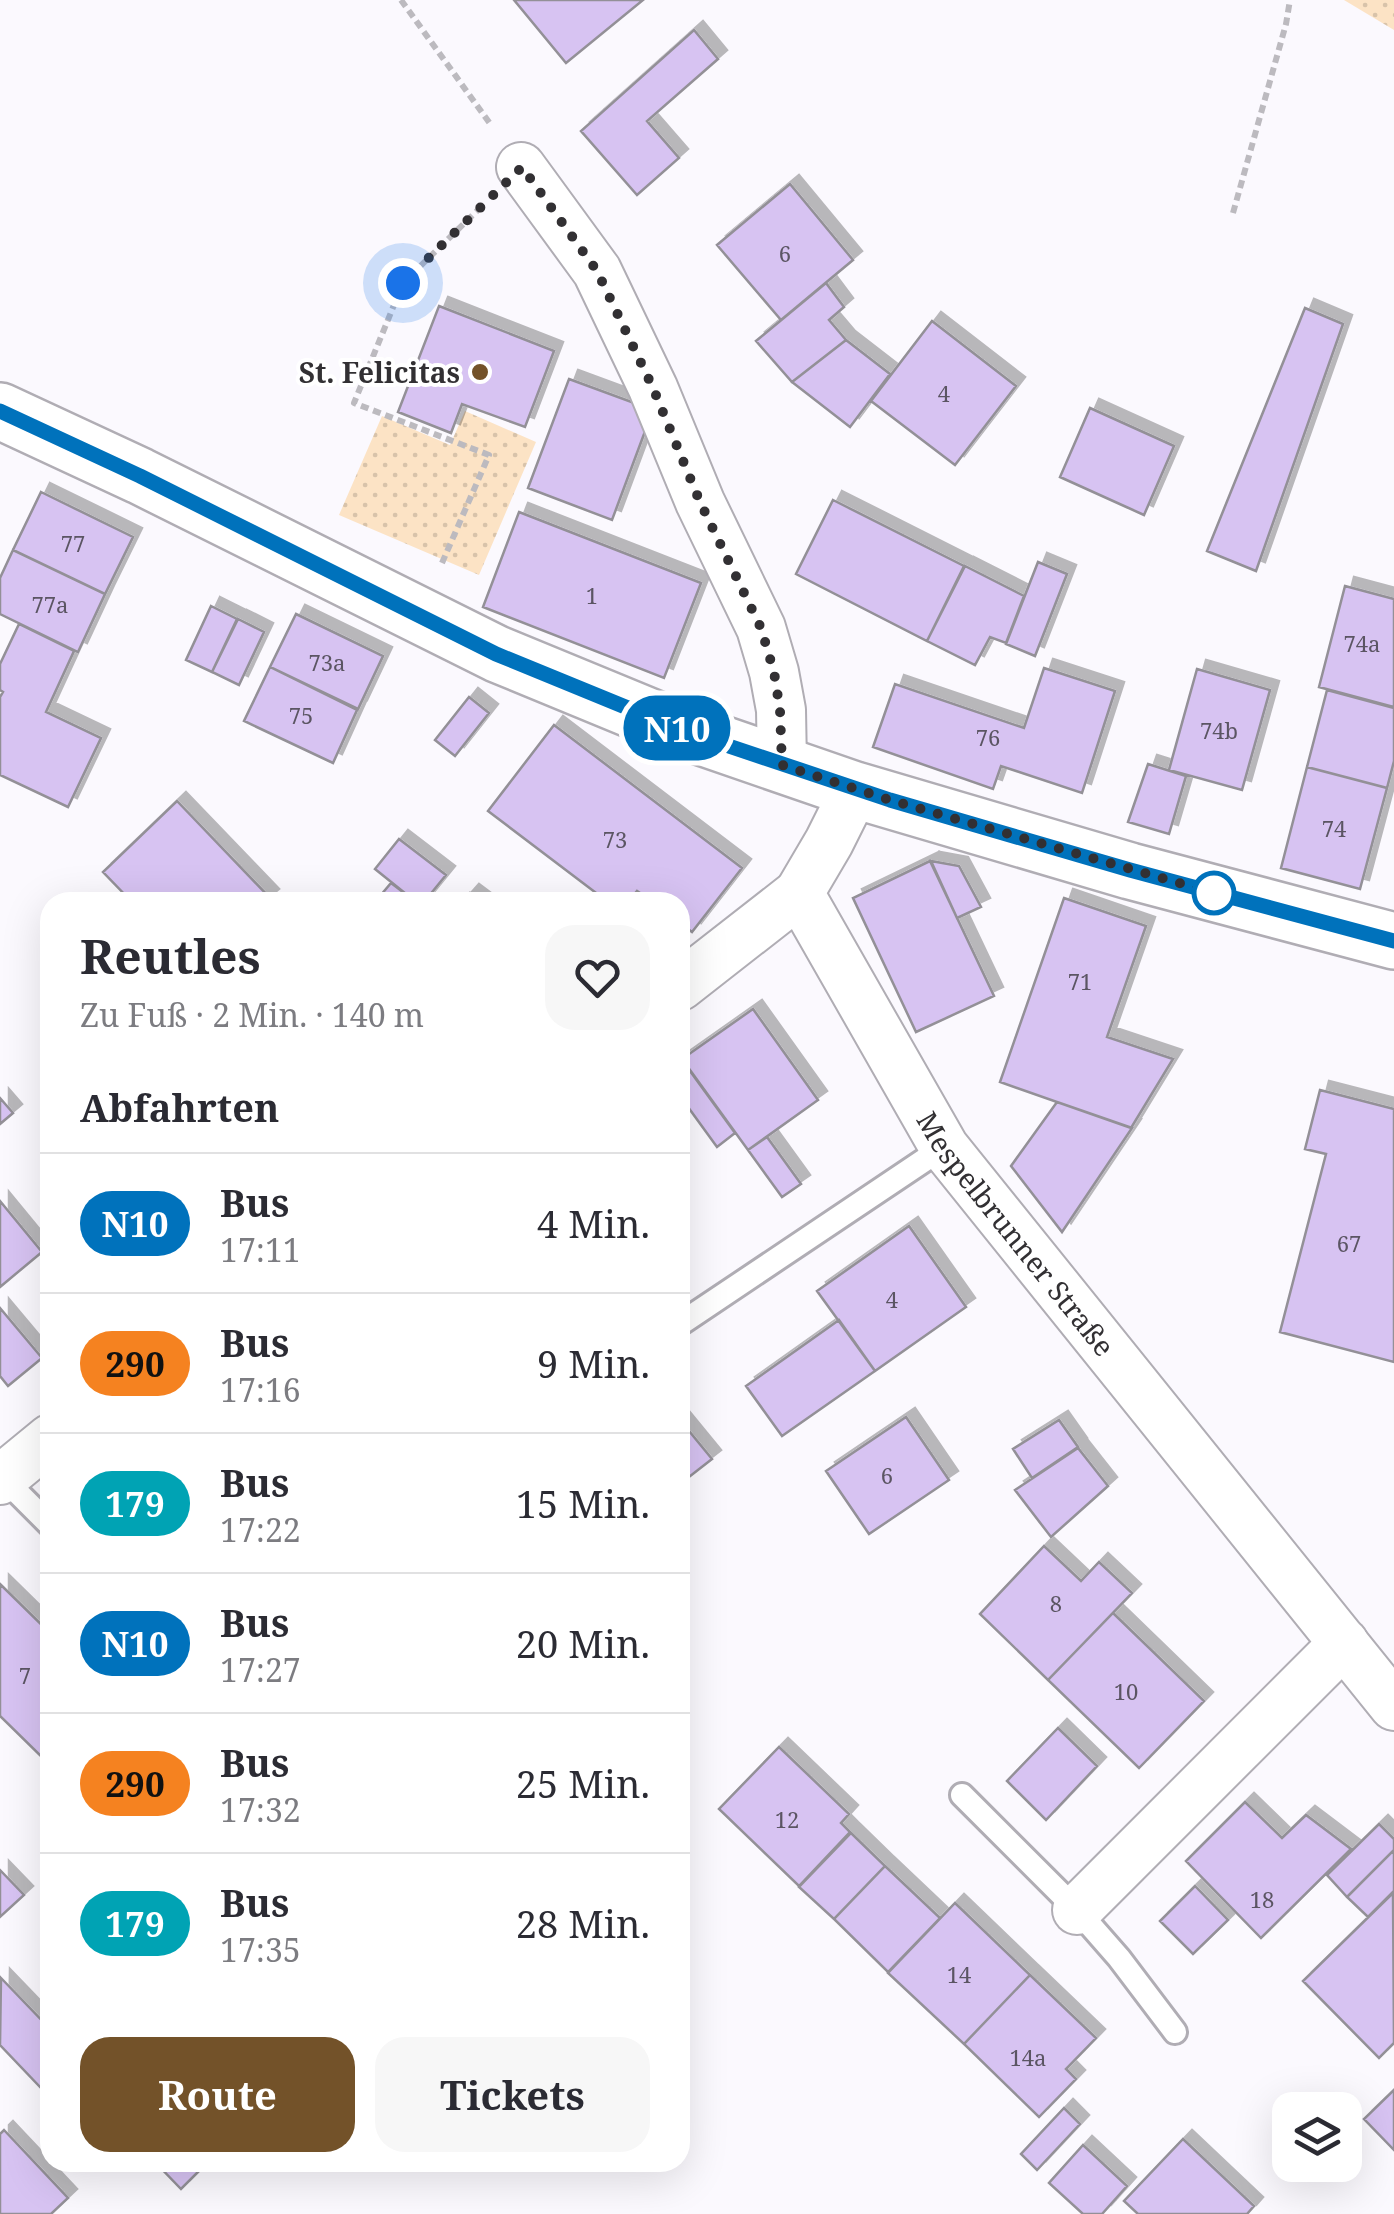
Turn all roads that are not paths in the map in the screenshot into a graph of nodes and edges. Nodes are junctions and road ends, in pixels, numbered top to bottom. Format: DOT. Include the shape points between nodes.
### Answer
graph roads {
  1 [pos="522,167"];
  2 [pos="0,411"];
  3 [pos="782,765"];
  4 [pos="855,790"];
  5 [pos="799,892"];
  6 [pos="1394,941"];
  7 [pos="690,978"];
  8 [pos="944,1147"];
  9 [pos="690,1317"];
  10 [pos="40,1447"];
  11 [pos="2,1479"];
  12 [pos="40,1515"];
  13 [pos="1344,1643"];
  14 [pos="1394,1706"];
  15 [pos="962,1795"];
  16 [pos="1077,1910"];
  17 [pos="1175,2032"];
  1 -- 3 [label="street" via="597,271 761,628 780,710"];
  2 -- 3 [label="street" via="496,654"];
  3 -- 4 [label="street"];
  4 -- 5 [label="street"];
  4 -- 6 [label="street"];
  5 -- 7 [label="street"];
  5 -- 8 [label="street, Mespelbrunner Straße"];
  8 -- 9 [label="lane"];
  8 -- 13 [label="street, Mespelbrunner Straße"];
  10 -- 11 [label="street"];
  11 -- 12 [label="lane"];
  13 -- 14 [label="street, Mespelbrunner Straße"];
  13 -- 16 [label="street"];
  15 -- 16 [label="lane"];
  16 -- 17 [label="lane"];
}
